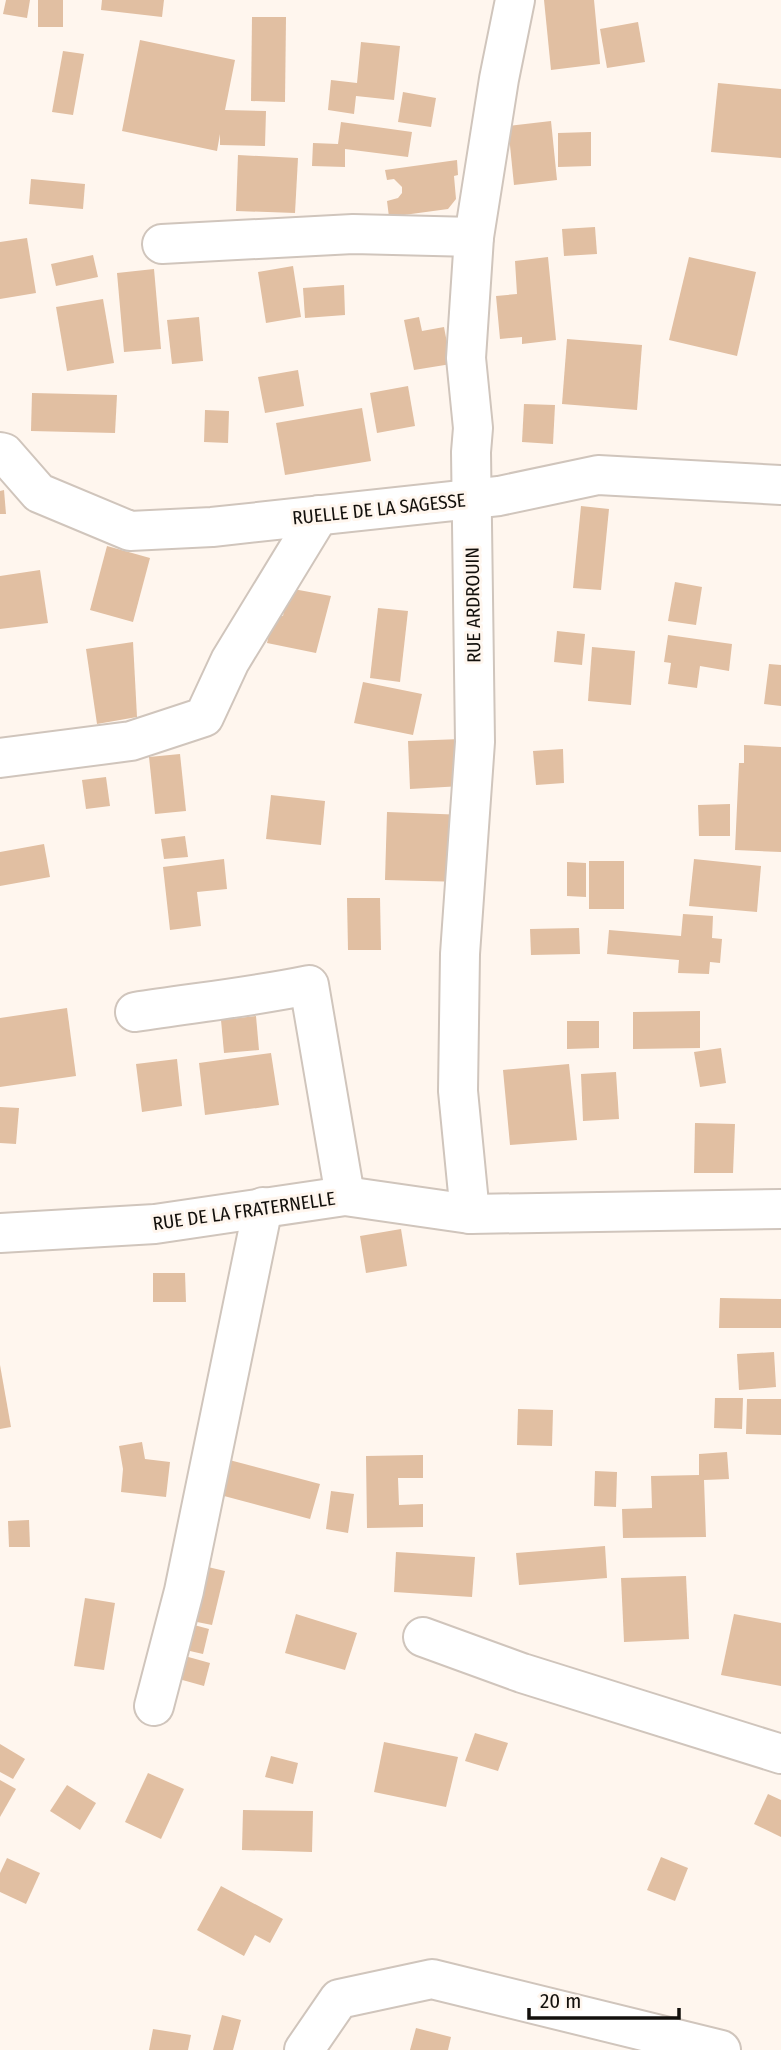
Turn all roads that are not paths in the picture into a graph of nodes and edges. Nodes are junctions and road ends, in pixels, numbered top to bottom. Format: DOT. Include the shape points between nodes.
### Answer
graph roads {
  1 [pos="515,0"];
  2 [pos="474,237"];
  3 [pos="162,244"];
  4 [pos="0,452"];
  5 [pos="781,485"];
  6 [pos="471,499"];
  7 [pos="319,515"];
  8 [pos="0,758"];
  9 [pos="135,1012"];
  10 [pos="345,1196"];
  11 [pos="263,1207"];
  12 [pos="781,1209"];
  13 [pos="470,1214"];
  14 [pos="0,1233"];
  15 [pos="423,1637"];
  16 [pos="154,1706"];
  17 [pos="781,1754"];
  18 [pos="304,2050"];
  19 [pos="721,2050"];
  1 -- 2 [label="street, RUE ARDROUIN"];
  2 -- 3 [label="street" via="353,234"];
  2 -- 6 [label="street, RUE ARDROUIN" via="466,358 473,428"];
  4 -- 7 [label="street, RUELLE DE LA SAGESSE" via="39,493 130,531"];
  5 -- 6 [label="street, RUELLE DE LA SAGESSE" via="598,475"];
  6 -- 7 [label="street, RUELLE DE LA SAGESSE"];
  6 -- 13 [label="street, RUE ARDROUIN" via="475,742 460,954 458,1091"];
  7 -- 8 [label="street" via="230,662 204,717 131,741"];
  9 -- 10 [label="street" via="309,985"];
  10 -- 11 [label="street, RUE DE LA FRATERNELLE"];
  10 -- 13 [label="street, RUE DE LA FRATERNELLE"];
  11 -- 14 [label="street, RUE DE LA FRATERNELLE" via="155,1224"];
  11 -- 16 [label="street" via="184,1591"];
  12 -- 13 [label="street, RUE DE LA FRATERNELLE"];
  15 -- 17 [label="street"];
  18 -- 19 [label="street" via="339,1999 432,1979"];
}
